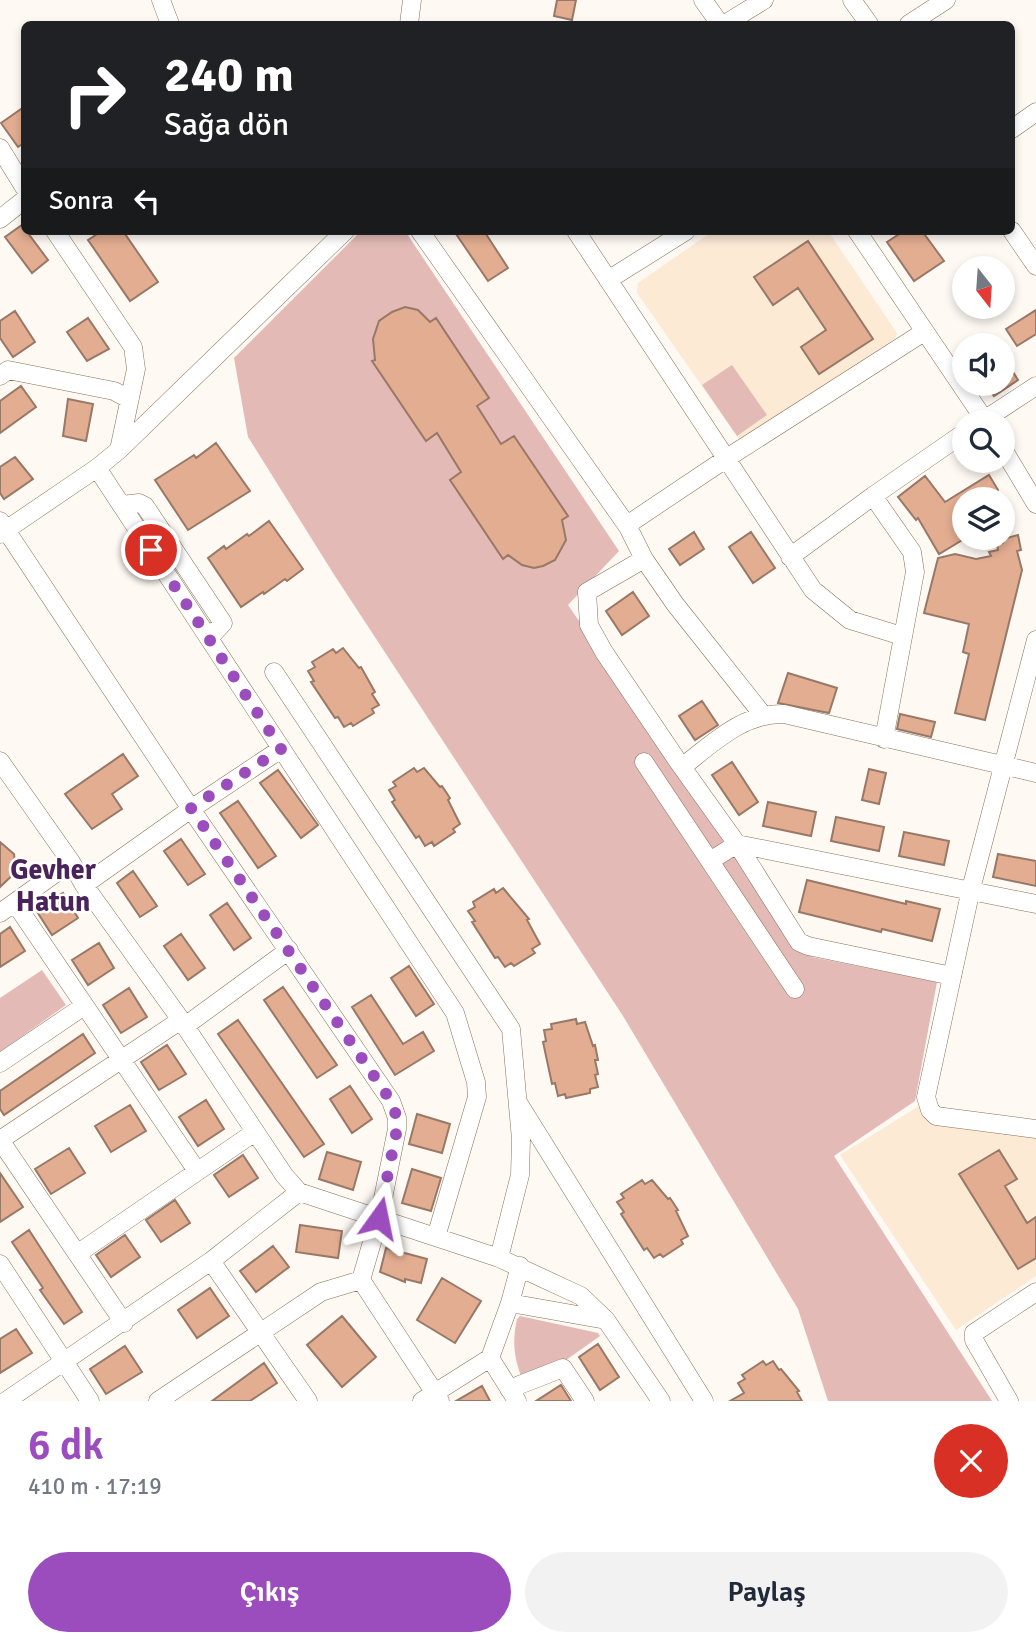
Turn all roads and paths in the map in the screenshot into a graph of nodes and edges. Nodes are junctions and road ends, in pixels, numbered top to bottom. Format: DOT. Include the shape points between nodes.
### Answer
graph roads {
  1 [pos="161,0"];
  2 [pos="412,0"];
  3 [pos="703,0"];
  4 [pos="764,0"];
  5 [pos="852,0"];
  6 [pos="946,0"];
  7 [pos="169,21"];
  8 [pos="409,21"];
  9 [pos="720,21"];
  10 [pos="728,21"];
  11 [pos="867,21"];
  12 [pos="914,21"];
  13 [pos="1036,112"];
  14 [pos="1015,127"];
  15 [pos="0,148"];
  16 [pos="21,182"];
  17 [pos="21,202"];
  18 [pos="0,219"];
  19 [pos="58,235"];
  20 [pos="341,235"];
  21 [pos="423,235"];
  22 [pos="579,235"];
  23 [pos="680,235"];
  24 [pos="860,235"];
  25 [pos="1015,235"];
  26 [pos="1035,262"];
  27 [pos="608,280"];
  28 [pos="924,332"];
  29 [pos="3,368"];
  30 [pos="1036,386"];
  31 [pos="129,399"];
  32 [pos="977,410"];
  33 [pos="1000,410"];
  34 [pos="952,441"];
  35 [pos="119,450"];
  36 [pos="727,458"];
  37 [pos="97,468"];
  38 [pos="1015,469"];
  39 [pos="873,496"];
  40 [pos="1036,504"];
  41 [pos="628,527"];
  42 [pos="2,528"];
  43 [pos="790,557"];
  44 [pos="644,559"];
  45 [pos="902,636"];
  46 [pos="1036,647"];
  47 [pos="274,672"];
  48 [pos="762,715"];
  49 [pos="884,739"];
  50 [pos="281,749"];
  51 [pos="0,761"];
  52 [pos="644,762"];
  53 [pos="1004,765"];
  54 [pos="682,767"];
  55 [pos="1036,773"];
  56 [pos="191,808"];
  57 [pos="737,844"];
  58 [pos="710,861"];
  59 [pos="72,862"];
  60 [pos="84,885"];
  61 [pos="971,889"];
  62 [pos="1036,904"];
  63 [pos="8,908"];
  64 [pos="289,950"];
  65 [pos="952,976"];
  66 [pos="795,989"];
  67 [pos="84,1006"];
  68 [pos="183,1023"];
  69 [pos="121,1060"];
  70 [pos="0,1063"];
  71 [pos="516,1099"];
  72 [pos="1036,1129"];
  73 [pos="255,1132"];
  74 [pos="197,1171"];
  75 [pos="299,1192"];
  76 [pos="379,1218"];
  77 [pos="436,1237"];
  78 [pos="77,1254"];
  79 [pos="499,1258"];
  80 [pos="211,1261"];
  81 [pos="0,1264"];
  82 [pos="520,1266"];
  83 [pos="361,1280"];
  84 [pos="1036,1292"];
  85 [pos="510,1303"];
  86 [pos="606,1320"];
  87 [pos="124,1323"];
  88 [pos="260,1332"];
  89 [pos="490,1358"];
  90 [pos="64,1362"];
  91 [pos="513,1395"];
  92 [pos="432,1398"];
  93 [pos="6,1401"];
  94 [pos="90,1401"];
  95 [pos="158,1401"];
  96 [pos="308,1401"];
  97 [pos="585,1401"];
  98 [pos="661,1401"];
  99 [pos="704,1401"];
  100 [pos="1009,1401"];
  1 -- 7 [label="street"];
  2 -- 8 [label="street"];
  3 -- 9 [label="street"];
  4 -- 10 [label="street"];
  5 -- 11 [label="street"];
  6 -- 12 [label="street"];
  13 -- 14 [label="street"];
  15 -- 16 [label="street"];
  17 -- 18 [label="street"];
  19 -- 31 [label="street" via="133,347 136,369"];
  20 -- 35 [label="street"];
  21 -- 41 [label="street"];
  22 -- 27 [label="street"];
  23 -- 27 [label="street"];
  24 -- 28 [label="street"];
  25 -- 26 [label="street"];
  27 -- 36 [label="street"];
  28 -- 32 [label="street"];
  28 -- 36 [label="street"];
  29 -- 31 [label="street" via="114,391"];
  30 -- 33 [label="street"];
  31 -- 35 [label="street"];
  34 -- 39 [label="street"];
  35 -- 37 [label="street"];
  36 -- 41 [label="street"];
  36 -- 43 [label="street"];
  37 -- 42 [label="street"];
  37 -- 50 [label="street"];
  38 -- 40 [label="street"];
  39 -- 43 [label="street"];
  39 -- 45 [label="street" via="912,552 915,572"];
  41 -- 44 [label="street"];
  42 -- 56 [label="street"];
  43 -- 45 [label="street" via="813,590 850,620"];
  44 -- 48 [label="street"];
  44 -- 54 [label="street" via="587,592 589,625"];
  45 -- 49 [label="street"];
  46 -- 53 [label="street"];
  47 -- 71 [label="street" via="506,1021 511,1030"];
  48 -- 49 [label="street" via="784,714"];
  48 -- 54 [label="street" via="732,729"];
  49 -- 53 [label="street"];
  50 -- 56 [label="street"];
  50 -- 77 [label="street" via="458,1024 477,1097"];
  51 -- 59 [label="street"];
  52 -- 58 [label="street"];
  53 -- 55 [label="street"];
  53 -- 61 [label="street"];
  54 -- 57 [label="street"];
  56 -- 60 [label="street"];
  56 -- 64 [label="street"];
  57 -- 58 [label="street"];
  57 -- 61 [label="street"];
  57 -- 65 [label="street" via="799,942"];
  58 -- 66 [label="street"];
  59 -- 60 [label="street"];
  59 -- 63 [label="street"];
  60 -- 68 [label="street"];
  61 -- 62 [label="street"];
  61 -- 65 [label="street"];
  63 -- 67 [label="street"];
  64 -- 68 [label="street"];
  64 -- 76 [label="street" via="391,1101 397,1118"];
  65 -- 72 [label="street" via="926,1097 930,1110 936,1116"];
  67 -- 69 [label="street"];
  67 -- 70 [label="street"];
  68 -- 69 [label="street"];
  68 -- 73 [label="street"];
  69 -- 74 [label="street"];
  69 -- 78 [label="street" via="0,1140"];
  71 -- 79 [label="street" via="520,1175"];
  71 -- 99 [label="street"];
  73 -- 74 [label="street"];
  73 -- 75 [label="street"];
  74 -- 78 [label="street"];
  75 -- 76 [label="street"];
  75 -- 80 [label="street"];
  76 -- 77 [label="street"];
  76 -- 83 [label="street"];
  77 -- 79 [label="street"];
  78 -- 87 [label="street"];
  79 -- 82 [label="street"];
  80 -- 87 [label="street"];
  80 -- 88 [label="street"];
  81 -- 90 [label="street"];
  82 -- 85 [label="street"];
  82 -- 86 [label="street" via="581,1296"];
  83 -- 88 [label="street" via="321,1292"];
  83 -- 92 [label="street"];
  84 -- 100 [label="street" via="974,1334"];
  85 -- 86 [label="street"];
  85 -- 89 [label="street"];
  86 -- 98 [label="street"];
  87 -- 90 [label="street"];
  88 -- 95 [label="street"];
  88 -- 96 [label="street"];
  89 -- 91 [label="street"];
  89 -- 92 [label="street"];
  90 -- 93 [label="street"];
  90 -- 94 [label="street"];
  91 -- 97 [label="street" via="563,1368"];
}
